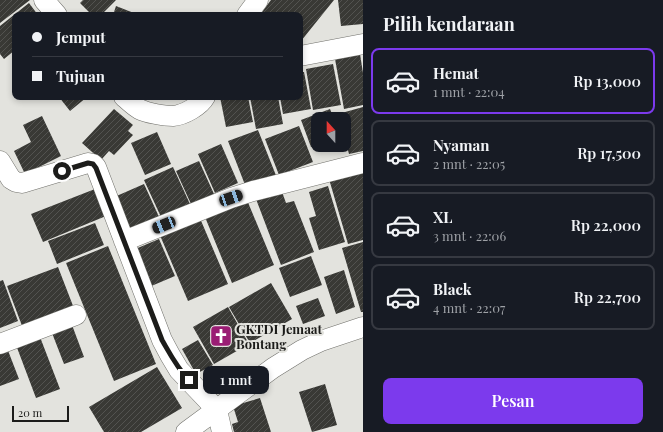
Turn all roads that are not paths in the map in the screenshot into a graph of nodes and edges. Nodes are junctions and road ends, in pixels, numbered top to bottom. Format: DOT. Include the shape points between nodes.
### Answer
graph roads {
  1 [pos="44,0"];
  2 [pos="258,0"];
  3 [pos="54,12"];
  4 [pos="249,12"];
  5 [pos="363,44"];
  6 [pos="303,55"];
  7 [pos="128,100"];
  8 [pos="204,100"];
  9 [pos="0,161"];
  10 [pos="363,163"];
  11 [pos="124,241"];
  12 [pos="76,315"];
  13 [pos="363,327"];
  14 [pos="0,344"];
  15 [pos="217,410"];
  16 [pos="186,432"];
  17 [pos="222,432"];
  1 -- 3 [label="street"];
  2 -- 4 [label="street"];
  5 -- 6 [label="street"];
  7 -- 8 [label="street" via="140,109 174,116 191,110"];
  9 -- 11 [label="street" via="12,179 22,183 88,163 93,164"];
  10 -- 11 [label="street" via="252,191"];
  11 -- 15 [label="street" via="170,355 179,370"];
  12 -- 14 [label="street"];
  13 -- 15 [label="street" via="302,350 273,368"];
  15 -- 16 [label="street"];
  15 -- 17 [label="street"];
}
